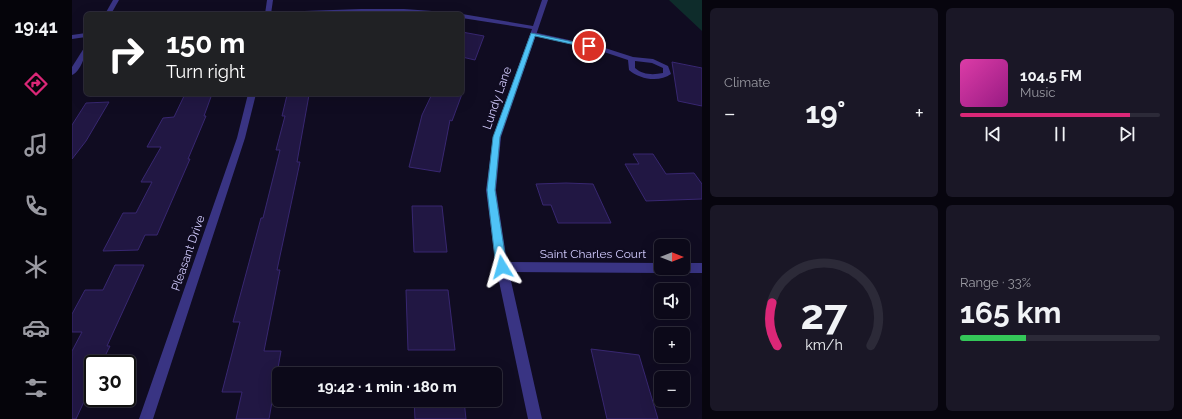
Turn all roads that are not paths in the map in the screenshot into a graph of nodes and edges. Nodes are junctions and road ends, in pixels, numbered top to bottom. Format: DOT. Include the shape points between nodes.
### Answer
graph roads {
  1 [pos="116,0"];
  2 [pos="270,0"];
  3 [pos="545,0"];
  4 [pos="109,12"];
  5 [pos="268,12"];
  6 [pos="311,12"];
  7 [pos="424,12"];
  8 [pos="464,16"];
  9 [pos="534,31"];
  10 [pos="84,35"];
  11 [pos="72,37"];
  12 [pos="84,52"];
  13 [pos="632,59"];
  14 [pos="72,73"];
  15 [pos="252,96"];
  16 [pos="502,267"];
  17 [pos="654,268"];
  18 [pos="690,268"];
  19 [pos="702,268"];
  20 [pos="146,419"];
  21 [pos="535,419"];
  1 -- 4 [label="street"];
  2 -- 5 [label="street"];
  3 -- 9 [label="street, Lundy Lane"];
  6 -- 7 [label="street"];
  8 -- 9 [label="street"];
  9 -- 13 [label="street"];
  9 -- 16 [label="street, Lundy Lane" via="496,137 491,190"];
  10 -- 11 [label="street"];
  12 -- 14 [label="street"];
  13 -- 13 [label="street" via="653,61 666,67 667,74 645,77 631,69"];
  15 -- 20 [label="street, Pleasant Drive" via="241,138"];
  16 -- 17 [label="street, Saint Charles Court"];
  16 -- 21 [label="street, Lundy Lane"];
  18 -- 19 [label="street"];
}
